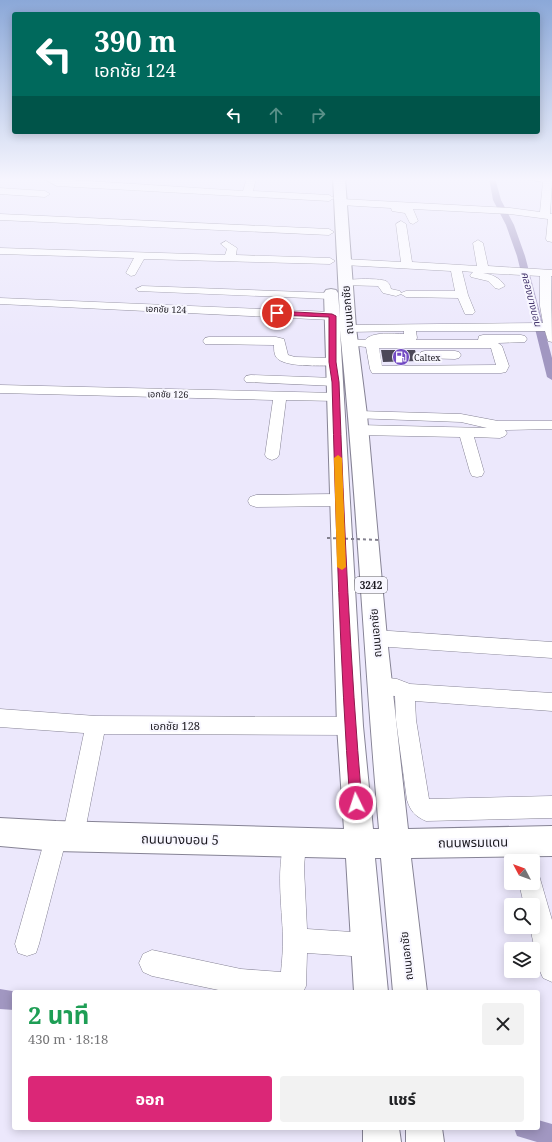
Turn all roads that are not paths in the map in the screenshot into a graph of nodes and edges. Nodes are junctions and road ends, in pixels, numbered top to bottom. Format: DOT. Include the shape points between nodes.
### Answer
graph roads {
  1 [pos="314,231"];
  2 [pos="338,231"];
  3 [pos="402,231"];
  4 [pos="550,231"];
  5 [pos="329,232"];
  6 [pos="550,239"];
  7 [pos="478,243"];
  8 [pos="226,244"];
  9 [pos="0,252"];
  10 [pos="140,256"];
  11 [pos="230,258"];
  12 [pos="407,265"];
  13 [pos="455,267"];
  14 [pos="470,268"];
  15 [pos="483,268"];
  16 [pos="544,272"];
  17 [pos="131,273"];
  18 [pos="445,283"];
  19 [pos="459,283"];
  20 [pos="499,286"];
  21 [pos="142,289"];
  22 [pos="462,295"];
  23 [pos="340,298"];
  24 [pos="0,302"];
  25 [pos="549,306"];
  26 [pos="469,312"];
  27 [pos="548,331"];
  28 [pos="521,339"];
  29 [pos="209,341"];
  30 [pos="418,341"];
  31 [pos="372,344"];
  32 [pos="376,370"];
  33 [pos="427,370"];
  34 [pos="339,378"];
  35 [pos="252,379"];
  36 [pos="0,389"];
  37 [pos="280,396"];
  38 [pos="358,423"];
  39 [pos="552,425"];
  40 [pos="466,433"];
  41 [pos="539,434"];
  42 [pos="272,456"];
  43 [pos="477,472"];
  44 [pos="340,500"];
  45 [pos="256,501"];
  46 [pos="334,533"];
  47 [pos="374,535"];
  48 [pos="375,638"];
  49 [pos="552,650"];
  50 [pos="380,686"];
  51 [pos="405,692"];
  52 [pos="552,702"];
  53 [pos="0,718"];
  54 [pos="96,725"];
  55 [pos="350,726"];
  56 [pos="552,807"];
  57 [pos="0,832"];
  58 [pos="64,836"];
  59 [pos="552,841"];
  60 [pos="295,842"];
  61 [pos="359,844"];
  62 [pos="394,844"];
  63 [pos="524,851"];
  64 [pos="533,890"];
  65 [pos="295,940"];
  66 [pos="26,944"];
  67 [pos="367,945"];
  68 [pos="152,963"];
  69 [pos="552,969"];
  70 [pos="370,990"];
  71 [pos="410,990"];
  1 -- 5 [label="street"];
  2 -- 23 [label="main road, ถนนเอกชัย / 3242"];
  3 -- 12 [label="street"];
  4 -- 6 [label="street"];
  5 -- 23 [label="main road, ถนนเอกชัย / 3242"];
  7 -- 15 [label="street"];
  8 -- 11 [label="street" via="232,248"];
  9 -- 10 [label="street"];
  10 -- 11 [label="street"];
  10 -- 17 [label="street"];
  11 -- 23 [label="street"];
  12 -- 13 [label="street"];
  12 -- 23 [label="street"];
  13 -- 14 [label="street"];
  13 -- 19 [label="street"];
  14 -- 15 [label="street"];
  14 -- 20 [label="street" via="473,274 492,277"];
  15 -- 16 [label="street"];
  16 -- 25 [label="street"];
  18 -- 19 [label="street"];
  19 -- 22 [label="street"];
  21 -- 23 [label="street"];
  22 -- 23 [label="street" via="387,291 380,283"];
  22 -- 26 [label="street"];
  23 -- 24 [label="street, เอกชัย 124"];
  23 -- 30 [label="street"];
  23 -- 31 [label="street"];
  23 -- 34 [label="main road, ถนนเอกชัย / 3242"];
  23 -- 34 [label="main road, ถนนเอกชัย / 3242"];
  25 -- 27 [label="street"];
  27 -- 30 [label="street" via="525,327"];
  28 -- 30 [label="street"];
  29 -- 34 [label="street" via="280,342 281,355 288,360"];
  30 -- 31 [label="street" via="376,338 371,340"];
  30 -- 33 [label="street"];
  30 -- 33 [label="street" via="499,354 502,366 500,369"];
  31 -- 32 [label="street"];
  32 -- 33 [label="street"];
  32 -- 34 [label="street"];
  34 -- 35 [label="street"];
  34 -- 37 [label="street, เอกชัย 126"];
  34 -- 38 [label="main road, ถนนเอกชัย / 3242"];
  34 -- 44 [label="main road, ถนนเอกชัย / 3242"];
  36 -- 37 [label="street, เอกชัย 126"];
  37 -- 42 [label="street"];
  38 -- 39 [label="street" via="461,418 498,426"];
  38 -- 40 [label="street"];
  38 -- 47 [label="main road, ถนนเอกชัย / 3242"];
  40 -- 41 [label="street"];
  40 -- 43 [label="street"];
  44 -- 45 [label="street"];
  44 -- 46 [label="main road, ถนนเอกชัย / 3242"];
  46 -- 47 [label="main road"];
  46 -- 55 [label="main road, ถนนเอกชัย / 3242"];
  47 -- 48 [label="main road, ถนนเอกชัย / 3242"];
  48 -- 49 [label="street"];
  48 -- 50 [label="main road, ถนนเอกชัย / 3242"];
  50 -- 51 [label="street" via="398,687"];
  50 -- 62 [label="main road, ถนนเอกชัย / 3242"];
  51 -- 52 [label="street"];
  51 -- 56 [label="street" via="406,720 420,806 426,810"];
  53 -- 54 [label="street, เอกชัย 128"];
  54 -- 55 [label="street, เอกชัย 128"];
  54 -- 58 [label="street"];
  55 -- 61 [label="main road, ถนนเอกชัย / 3242"];
  57 -- 58 [label="main road, ถนนบางบอน 5"];
  58 -- 60 [label="main road, ถนนบางบอน 5"];
  58 -- 66 [label="street"];
  59 -- 63 [label="main road, ถนนพรมแดน"];
  60 -- 61 [label="main road, ถนนบางบอน 5"];
  60 -- 65 [label="street" via="292,868"];
  61 -- 62 [label="main road, ถนนพรมแดน"];
  61 -- 67 [label="main road, ถนนเอกชัย / 3242"];
  62 -- 63 [label="main road, ถนนพรมแดน"];
  62 -- 71 [label="main road, ถนนเอกชัย / 3242"];
  64 -- 69 [label="street"];
  65 -- 67 [label="street"];
  65 -- 68 [label="street" via="293,986 241,982"];
  67 -- 70 [label="main road, ถนนเอกชัย / 3242"];
}
